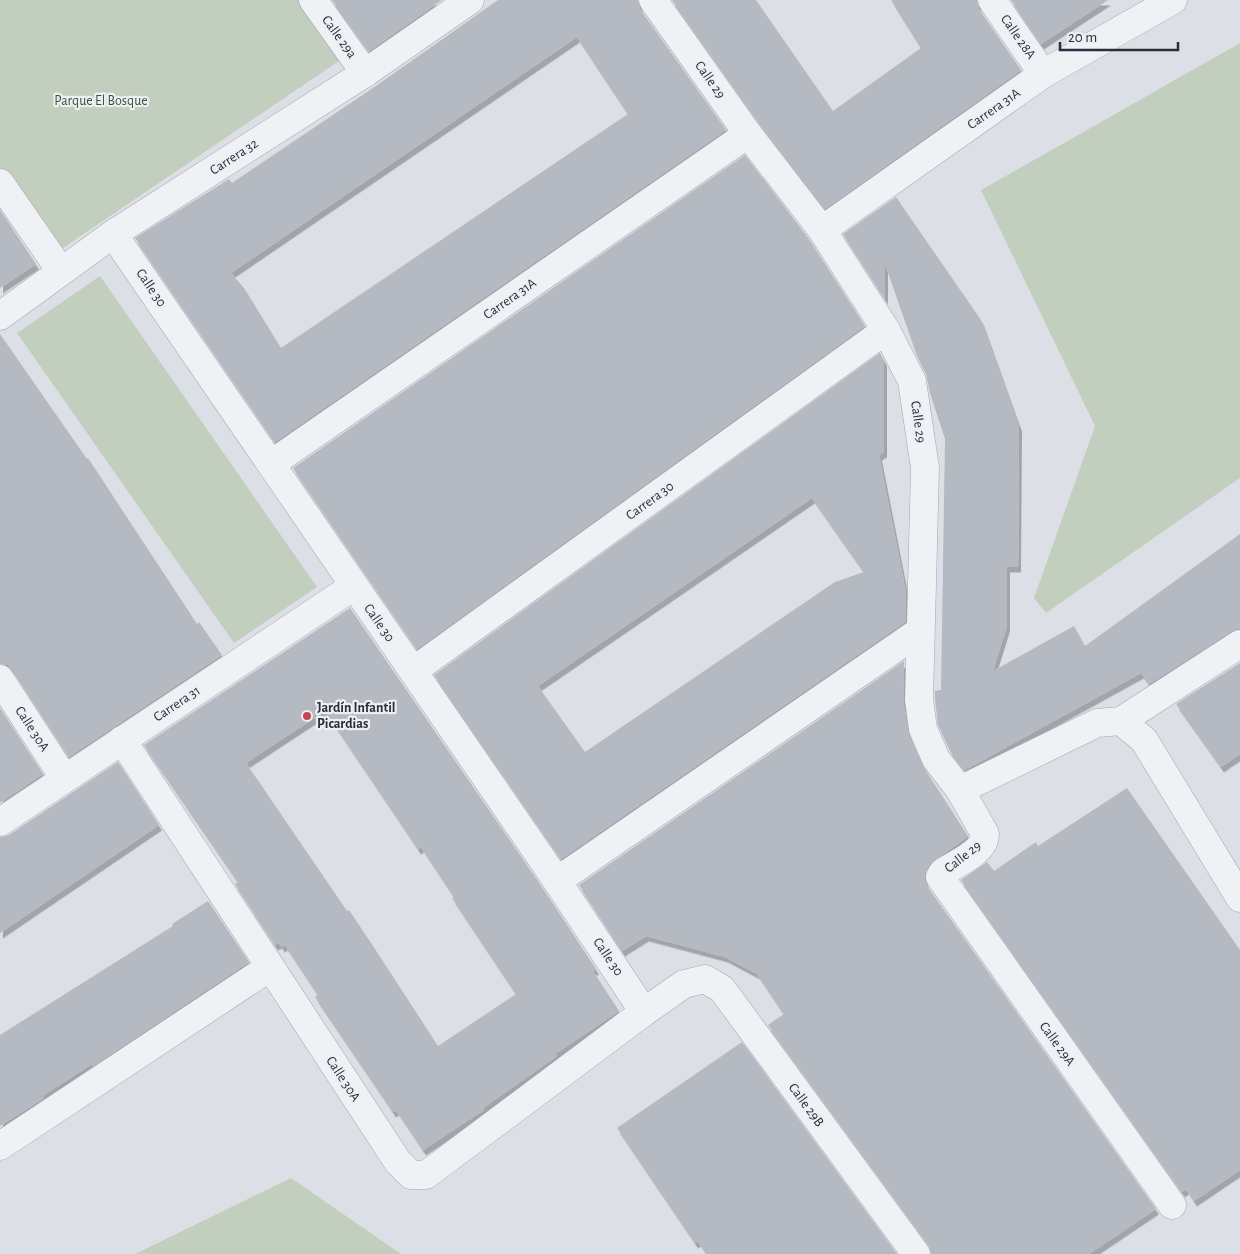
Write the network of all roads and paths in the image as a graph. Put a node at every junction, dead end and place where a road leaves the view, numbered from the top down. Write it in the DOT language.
graph roads {
  1 [pos="313,0"];
  2 [pos="470,0"];
  3 [pos="653,0"];
  4 [pos="992,0"];
  5 [pos="1174,0"];
  6 [pos="365,73"];
  7 [pos="1043,74"];
  8 [pos="748,134"];
  9 [pos="0,183"];
  10 [pos="822,230"];
  11 [pos="114,234"];
  12 [pos="61,271"];
  13 [pos="0,316"];
  14 [pos="886,330"];
  15 [pos="271,464"];
  16 [pos="354,586"];
  17 [pos="920,632"];
  18 [pos="1240,644"];
  19 [pos="413,672"];
  20 [pos="0,679"];
  21 [pos="1121,721"];
  22 [pos="122,740"];
  23 [pos="64,778"];
  24 [pos="960,790"];
  25 [pos="0,822"];
  26 [pos="557,881"];
  27 [pos="942,884"];
  28 [pos="1240,898"];
  29 [pos="270,967"];
  30 [pos="644,1012"];
  31 [pos="0,1146"];
  32 [pos="1172,1205"];
  33 [pos="916,1254"];
  1 -- 6 [label="street, Calle 29a"];
  2 -- 6 [label="street, Carrera 32"];
  3 -- 8 [label="street, Calle 29"];
  4 -- 7 [label="street, Calle 28A"];
  5 -- 7 [label="street, Carrera 31A"];
  6 -- 11 [label="street, Carrera 32"];
  7 -- 10 [label="street, Carrera 31A"];
  8 -- 10 [label="street, Calle 29"];
  8 -- 15 [label="street, Carrera 31A"];
  9 -- 12 [label="street"];
  10 -- 14 [label="street, Calle 29"];
  11 -- 12 [label="street, Carrera 32"];
  11 -- 15 [label="street, Calle 30"];
  12 -- 13 [label="street, Carrera 32"];
  14 -- 17 [label="street, Calle 29"];
  14 -- 19 [label="street, Carrera 30"];
  15 -- 16 [label="street, Calle 30"];
  16 -- 19 [label="street, Calle 30"];
  16 -- 22 [label="street, Carrera 31"];
  17 -- 24 [label="street, Calle 29"];
  17 -- 26 [label="street"];
  18 -- 21 [label="street"];
  19 -- 26 [label="street, Calle 30"];
  20 -- 23 [label="street, Calle 30A"];
  21 -- 24 [label="street"];
  21 -- 28 [label="street"];
  22 -- 23 [label="street, Carrera 31"];
  22 -- 29 [label="street, Calle 30A"];
  23 -- 25 [label="street, Carrera 31"];
  24 -- 27 [label="street, Calle 29"];
  26 -- 30 [label="street, Calle 30"];
  27 -- 32 [label="street, Calle 29A"];
  29 -- 30 [label="street, Calle 30A"];
  29 -- 31 [label="street"];
  30 -- 33 [label="street, Calle 29B"];
}
